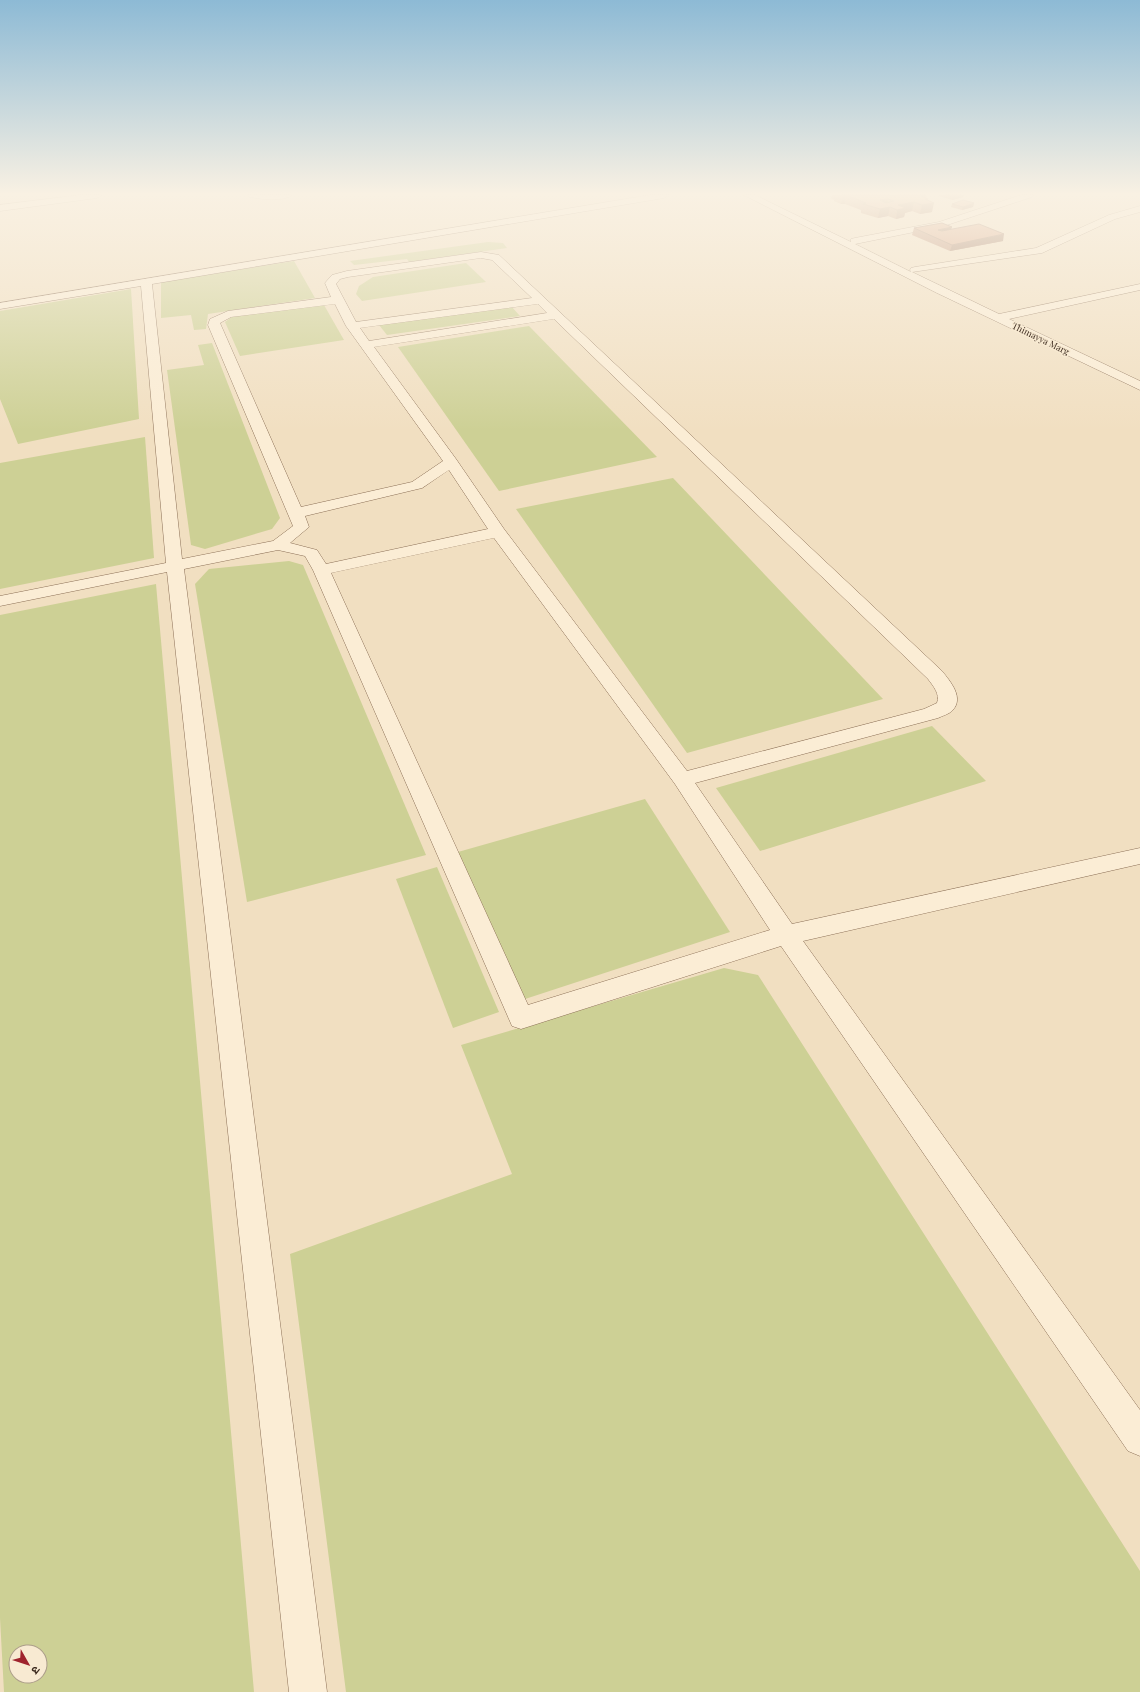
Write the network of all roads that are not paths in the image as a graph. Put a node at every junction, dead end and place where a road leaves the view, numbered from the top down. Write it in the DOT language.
graph roads {
  1 [pos="132,274"];
  2 [pos="194,274"];
  3 [pos="346,274"];
  4 [pos="513,274"];
  5 [pos="909,274"];
  6 [pos="923,274"];
  7 [pos="146,282"];
  8 [pos="69,284"];
  9 [pos="1140,287"];
  10 [pos="953,288"];
  11 [pos="941,290"];
  12 [pos="338,300"];
  13 [pos="540,300"];
  14 [pos="0,306"];
  15 [pos="557,315"];
  16 [pos="1004,317"];
  17 [pos="352,326"];
  18 [pos="366,345"];
  19 [pos="1140,378"];
  20 [pos="1140,386"];
  21 [pos="451,462"];
  22 [pos="296,513"];
  23 [pos="498,532"];
  24 [pos="278,545"];
  25 [pos="175,566"];
  26 [pos="321,570"];
  27 [pos="0,601"];
  28 [pos="682,779"];
  29 [pos="1140,856"];
  30 [pos="786,935"];
  31 [pos="1140,1439"];
  32 [pos="308,1692"];
  1 -- 8 [label="street"];
  2 -- 7 [label="street"];
  3 -- 12 [label="street"];
  4 -- 13 [label="street"];
  5 -- 11 [label="street, Thimayya Marg"];
  6 -- 10 [label="street, Thimayya Marg"];
  7 -- 14 [label="street"];
  7 -- 25 [label="street"];
  9 -- 16 [label="street"];
  10 -- 11 [label="street"];
  10 -- 16 [label="street, Thimayya Marg"];
  11 -- 16 [label="street, Thimayya Marg"];
  12 -- 17 [label="street"];
  12 -- 22 [label="street"];
  13 -- 15 [label="street"];
  13 -- 17 [label="street"];
  15 -- 18 [label="street"];
  15 -- 28 [label="street"];
  16 -- 19 [label="street, Thimayya Marg"];
  16 -- 20 [label="street, Thimayya Marg"];
  17 -- 18 [label="street"];
  18 -- 21 [label="street"];
  21 -- 22 [label="street"];
  21 -- 23 [label="street"];
  22 -- 24 [label="street"];
  23 -- 26 [label="street"];
  23 -- 28 [label="street"];
  24 -- 25 [label="street"];
  24 -- 26 [label="street"];
  25 -- 27 [label="street"];
  25 -- 32 [label="street"];
  26 -- 30 [label="street"];
  28 -- 30 [label="street"];
  29 -- 30 [label="street"];
  30 -- 31 [label="street"];
}
